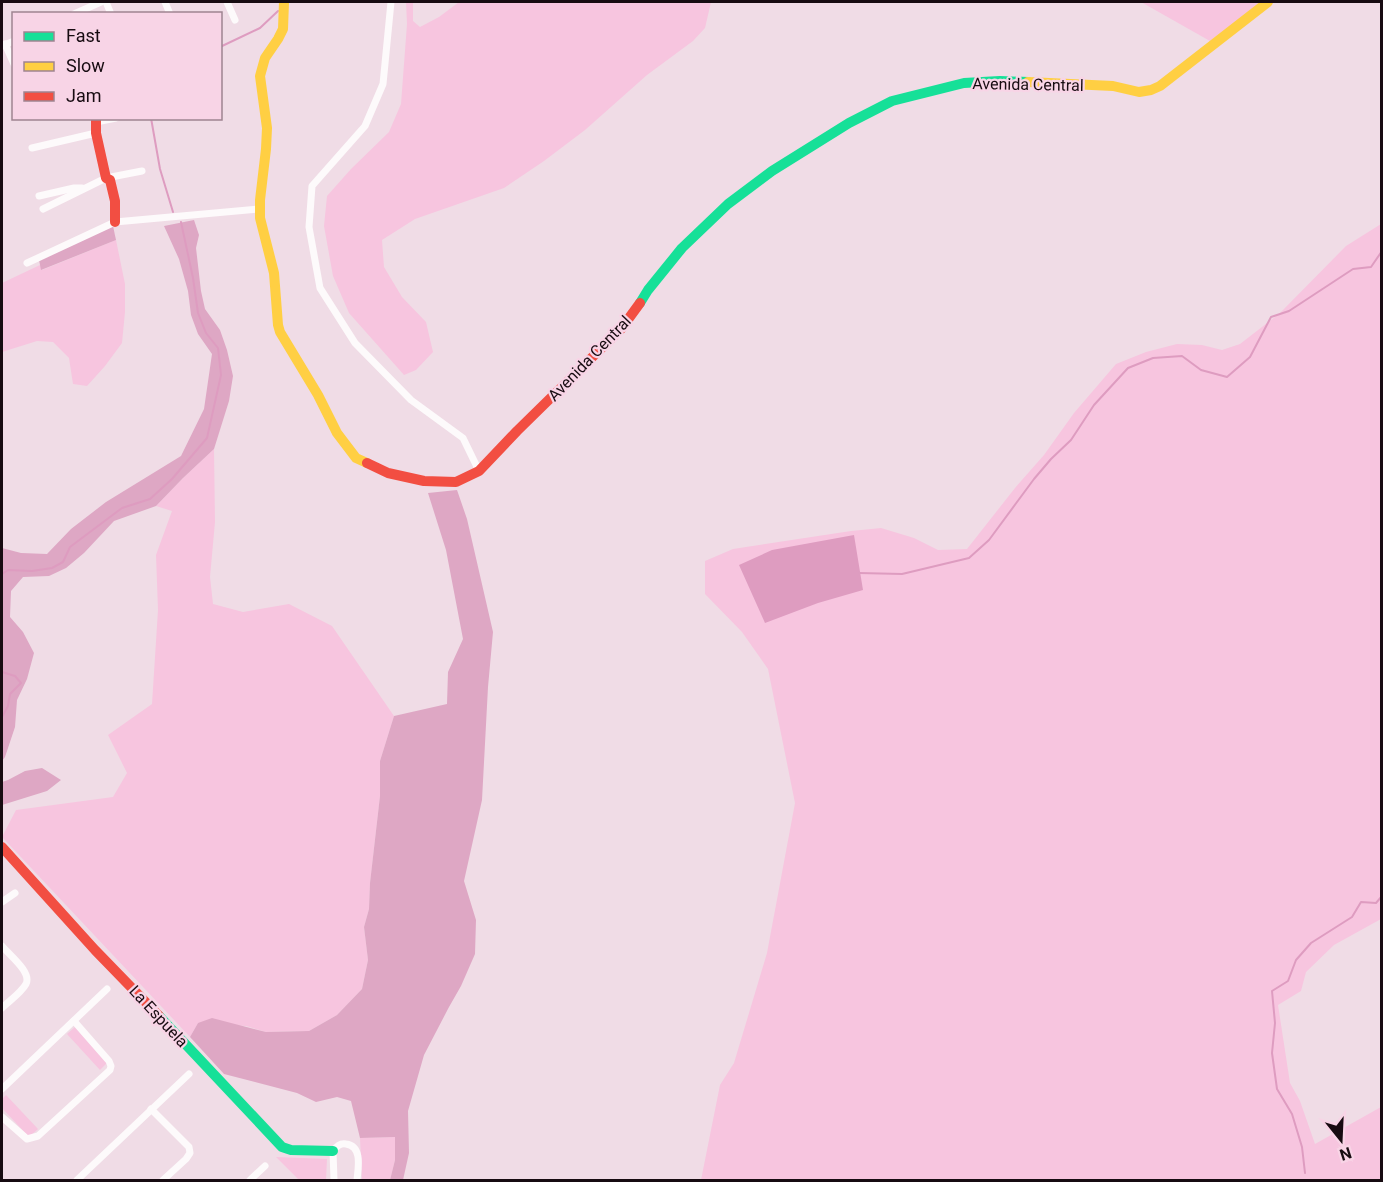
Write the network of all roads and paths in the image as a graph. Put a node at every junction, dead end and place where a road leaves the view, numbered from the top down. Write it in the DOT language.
graph roads {
  1 [pos="101,2"];
  2 [pos="226,2"];
  3 [pos="284,2"];
  4 [pos="391,2"];
  5 [pos="1268,2"];
  6 [pos="78,12"];
  7 [pos="235,20"];
  8 [pos="3,45"];
  9 [pos="12,61"];
  10 [pos="110,120"];
  11 [pos="96,125"];
  12 [pos="32,148"];
  13 [pos="142,171"];
  14 [pos="106,178"];
  15 [pos="85,189"];
  16 [pos="39,196"];
  17 [pos="260,209"];
  18 [pos="43,210"];
  19 [pos="115,222"];
  20 [pos="27,263"];
  21 [pos="478,471"];
  22 [pos="2,847"];
  23 [pos="15,893"];
  24 [pos="2,902"];
  25 [pos="2,946"];
  26 [pos="107,989"];
  27 [pos="2,1008"];
  28 [pos="74,1021"];
  29 [pos="189,1074"];
  30 [pos="2,1089"];
  31 [pos="151,1109"];
  32 [pos="2,1117"];
  33 [pos="333,1151"];
  34 [pos="265,1166"];
  35 [pos="77,1180"];
  36 [pos="163,1180"];
  37 [pos="250,1180"];
  38 [pos="334,1180"];
  39 [pos="357,1180"];
  1 -- 6 [label="street"];
  2 -- 7 [label="street"];
  3 -- 17 [label="street, Avenida Central"];
  4 -- 21 [label="street"];
  5 -- 21 [label="street, Avenida Central"];
  8 -- 9 [label="street"];
  10 -- 11 [label="street"];
  11 -- 12 [label="street"];
  11 -- 14 [label="street"];
  13 -- 14 [label="street"];
  14 -- 15 [label="street"];
  14 -- 19 [label="street"];
  15 -- 16 [label="street"];
  15 -- 18 [label="street"];
  17 -- 19 [label="street"];
  17 -- 21 [label="street, Avenida Central"];
  19 -- 20 [label="street"];
  22 -- 33 [label="street, La Espuela"];
  23 -- 24 [label="street"];
  25 -- 27 [label="street"];
  26 -- 28 [label="street"];
  28 -- 30 [label="street"];
  28 -- 32 [label="street"];
  29 -- 31 [label="street"];
  31 -- 35 [label="street"];
  31 -- 36 [label="street"];
  33 -- 38 [label="street"];
  33 -- 39 [label="street"];
  34 -- 37 [label="street"];
}
